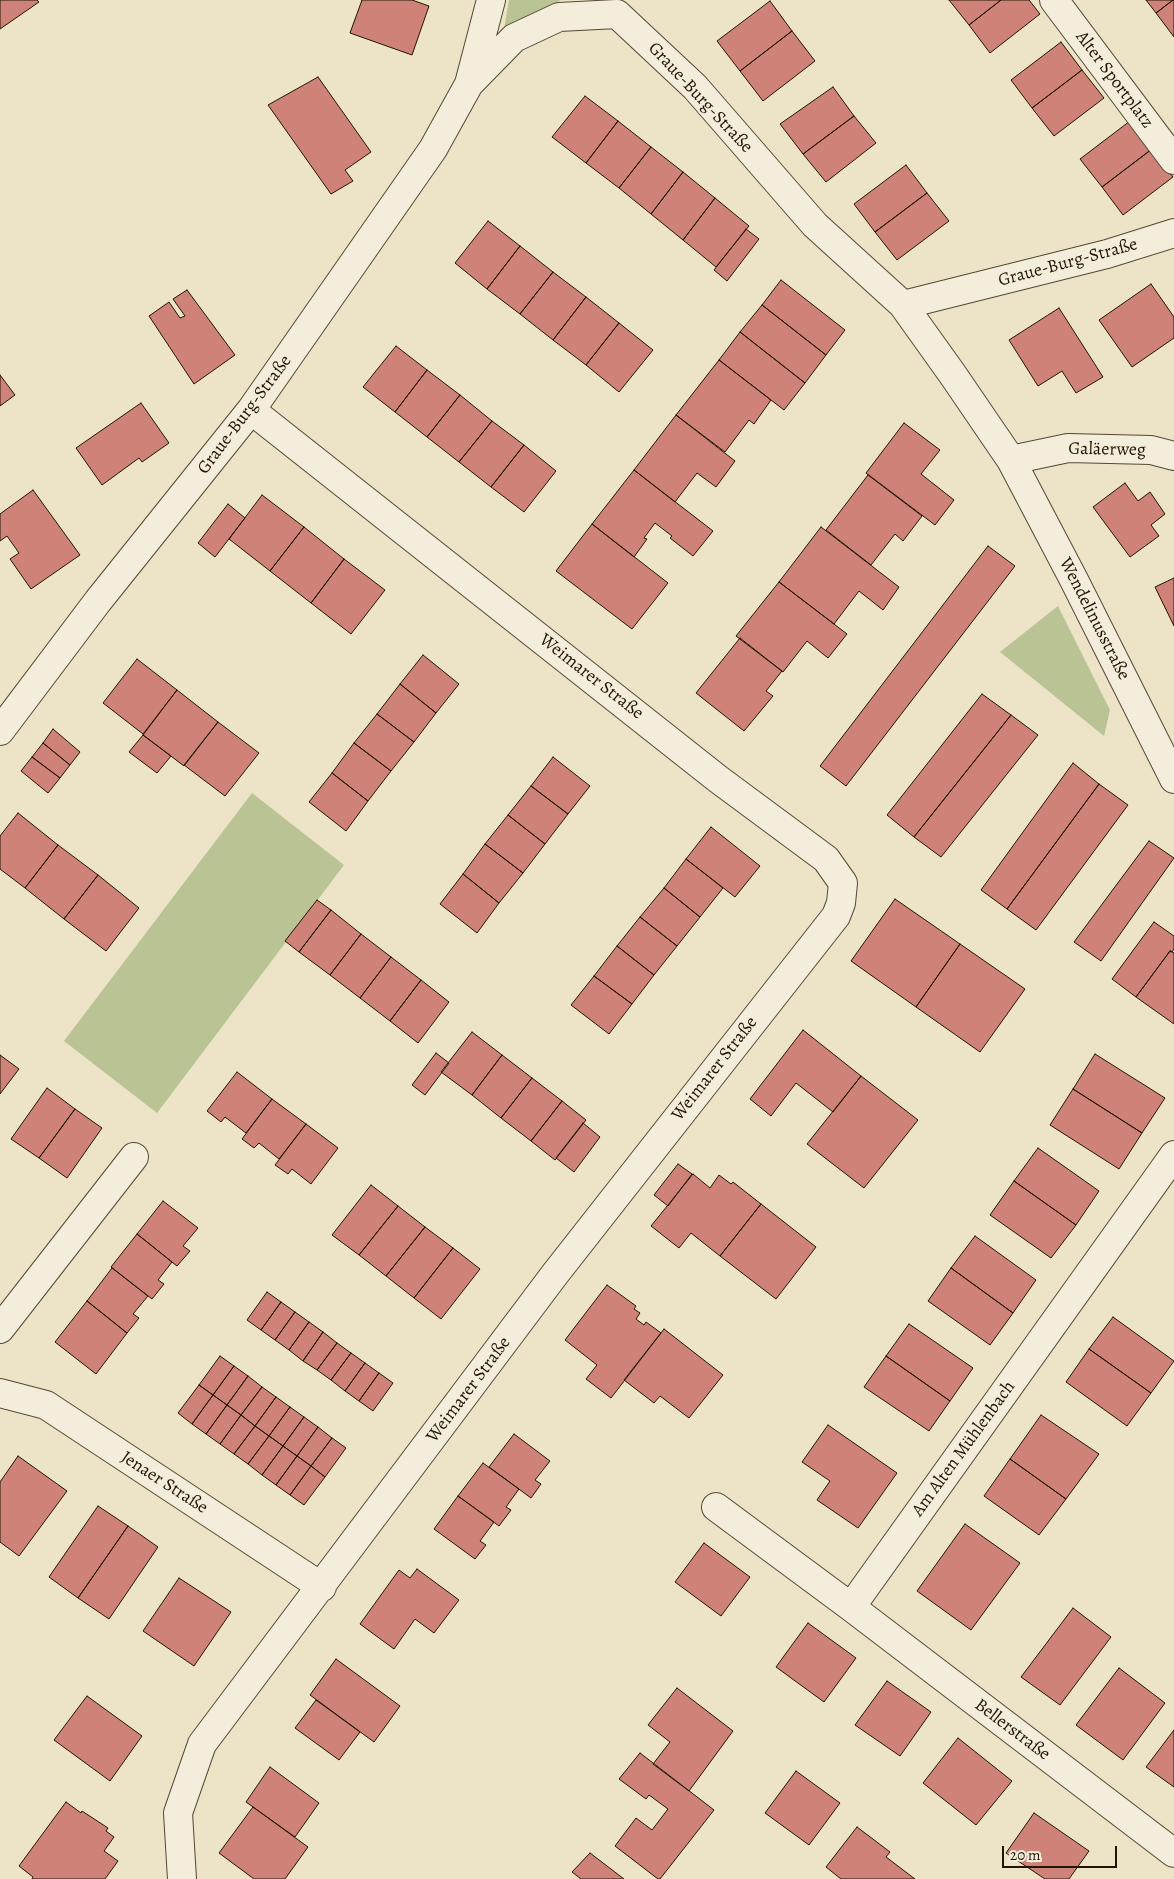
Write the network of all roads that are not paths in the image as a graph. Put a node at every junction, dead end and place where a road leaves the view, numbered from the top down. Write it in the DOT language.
graph roads {
  1 [pos="491,0"];
  2 [pos="1054,0"];
  3 [pos="612,7"];
  4 [pos="469,84"];
  5 [pos="1174,160"];
  6 [pos="1174,233"];
  7 [pos="903,305"];
  8 [pos="251,410"];
  9 [pos="1174,456"];
  10 [pos="1011,460"];
  11 [pos="0,731"];
  12 [pos="1174,779"];
  13 [pos="1174,1155"];
  14 [pos="134,1157"];
  15 [pos="0,1329"];
  16 [pos="0,1393"];
  17 [pos="716,1507"];
  18 [pos="322,1587"];
  19 [pos="851,1607"];
  20 [pos="1174,1853"];
  21 [pos="182,1879"];
  1 -- 4 [label="street, Graue-Burg-Straße"];
  2 -- 5 [label="street, Alter Sportplatz"];
  3 -- 4 [label="street, Graue-Burg-Straße"];
  3 -- 7 [label="street, Graue-Burg-Straße"];
  4 -- 8 [label="street, Graue-Burg-Straße"];
  6 -- 7 [label="street, Graue-Burg-Straße"];
  7 -- 10 [label="street, Graue-Burg-Straße"];
  8 -- 11 [label="street, Graue-Burg-Straße"];
  8 -- 18 [label="street, Weimarer Straße"];
  9 -- 10 [label="street, Galäerweg"];
  10 -- 12 [label="street, Wendelinusstraße"];
  13 -- 19 [label="street, Am Alten Mühlenbach"];
  14 -- 15 [label="street"];
  16 -- 18 [label="street, Jenaer Straße"];
  17 -- 19 [label="street"];
  18 -- 21 [label="street, Weimarer Straße"];
  19 -- 20 [label="street, Bellerstraße"];
}
